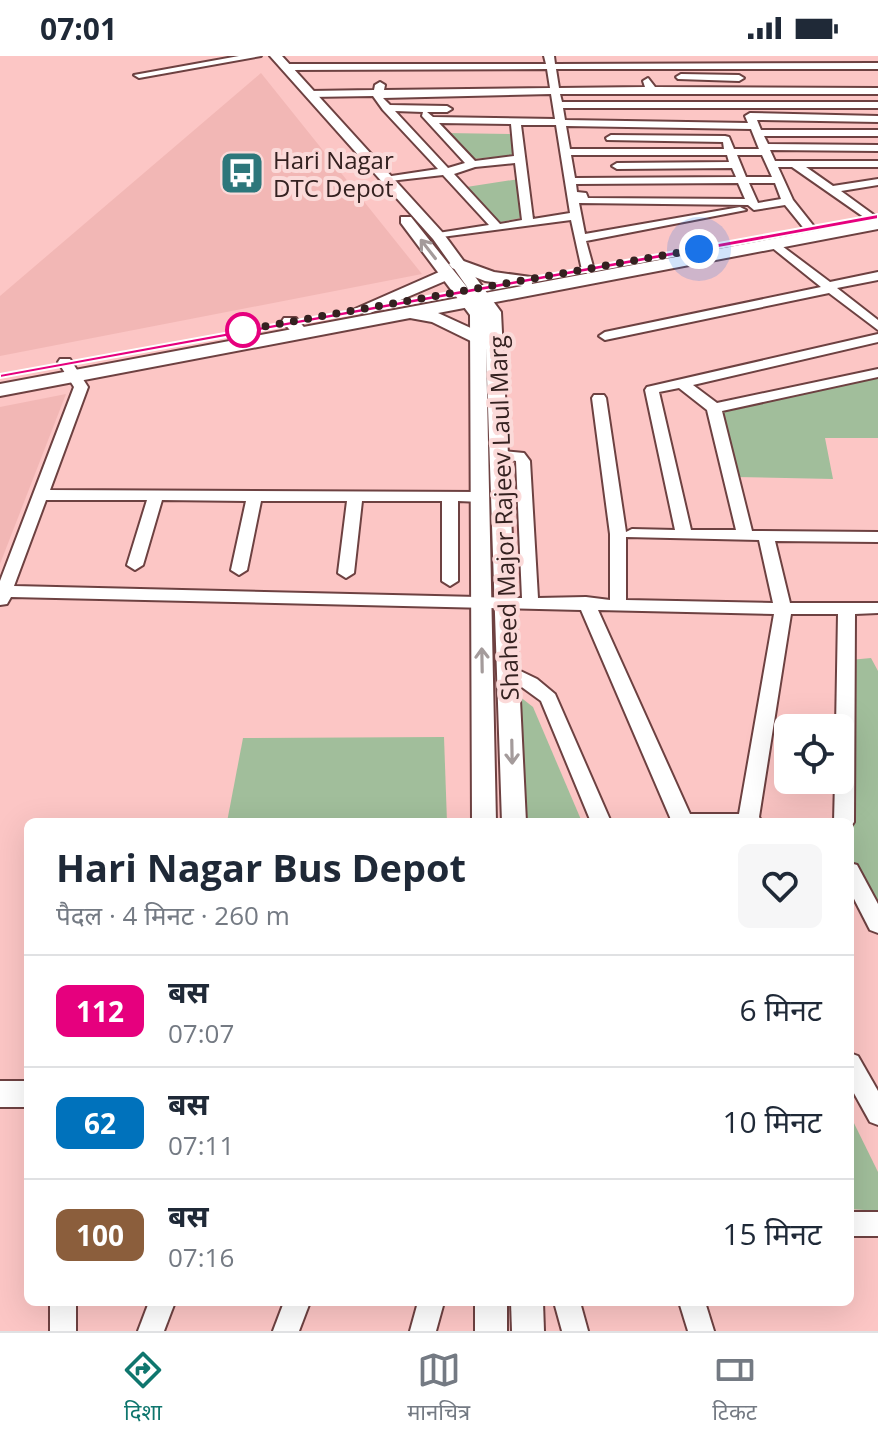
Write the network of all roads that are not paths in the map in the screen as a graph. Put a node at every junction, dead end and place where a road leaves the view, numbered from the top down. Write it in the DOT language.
graph roads {
  1 [pos="258,56"];
  2 [pos="860,56"];
  3 [pos="640,60"];
  4 [pos="682,60"];
  5 [pos="730,60"];
  6 [pos="281,61"];
  7 [pos="361,61"];
  8 [pos="381,61"];
  9 [pos="461,65"];
  10 [pos="550,65"];
  11 [pos="872,66"];
  12 [pos="139,75"];
  13 [pos="647,77"];
  14 [pos="381,78"];
  15 [pos="738,78"];
  16 [pos="877,81"];
  17 [pos="598,90"];
  18 [pos="651,90"];
  19 [pos="703,90"];
  20 [pos="744,90"];
  21 [pos="878,91"];
  22 [pos="462,93"];
  23 [pos="310,94"];
  24 [pos="357,94"];
  25 [pos="378,94"];
  26 [pos="601,103"];
  27 [pos="878,105"];
  28 [pos="386,108"];
  29 [pos="421,109"];
  30 [pos="559,109"];
  31 [pos="710,109"];
  32 [pos="751,119"];
  33 [pos="878,119"];
  34 [pos="430,120"];
  35 [pos="515,120"];
  36 [pos="607,120"];
  37 [pos="719,127"];
  38 [pos="878,133"];
  39 [pos="611,138"];
  40 [pos="725,139"];
  41 [pos="878,148"];
  42 [pos="764,150"];
  43 [pos="565,152"];
  44 [pos="614,152"];
  45 [pos="730,152"];
  46 [pos="520,159"];
  47 [pos="472,164"];
  48 [pos="771,164"];
  49 [pos="794,164"];
  50 [pos="832,164"];
  51 [pos="878,164"];
  52 [pos="736,165"];
  53 [pos="617,166"];
  54 [pos="447,171"];
  55 [pos="385,180"];
  56 [pos="623,180"];
  57 [pos="742,180"];
  58 [pos="778,180"];
  59 [pos="570,181"];
  60 [pos="878,182"];
  61 [pos="862,185"];
  62 [pos="830,190"];
  63 [pos="572,195"];
  64 [pos="627,201"];
  65 [pos="788,201"];
  66 [pos="753,204"];
  67 [pos="575,216"];
  68 [pos="876,220"];
  69 [pos="528,222"];
  70 [pos="497,227"];
  71 [pos="640,229"];
  72 [pos="810,229"];
  73 [pos="438,236"];
  74 [pos="579,239"];
  75 [pos="774,244"];
  76 [pos="452,269"];
  77 [pos="588,270"];
  78 [pos="878,276"];
  79 [pos="530,285"];
  80 [pos="830,288"];
  81 [pos="473,296"];
  82 [pos="364,309"];
  83 [pos="407,313"];
  84 [pos="494,318"];
  85 [pos="878,326"];
  86 [pos="296,327"];
  87 [pos="605,336"];
  88 [pos="878,338"];
  89 [pos="479,339"];
  90 [pos="71,369"];
  91 [pos="878,373"];
  92 [pos="0,374"];
  93 [pos="683,384"];
  94 [pos="0,390"];
  95 [pos="599,398"];
  96 [pos="714,408"];
  97 [pos="499,453"];
  98 [pos="41,495"];
  99 [pos="156,495"];
  100 [pos="255,495"];
  101 [pos="355,496"];
  102 [pos="481,497"];
  103 [pos="450,498"];
  104 [pos="632,534"];
  105 [pos="684,535"];
  106 [pos="745,536"];
  107 [pos="766,536"];
  108 [pos="878,537"];
  109 [pos="135,565"];
  110 [pos="239,570"];
  111 [pos="346,573"];
  112 [pos="450,581"];
  113 [pos="1,595"];
  114 [pos="481,600"];
  115 [pos="504,600"];
  116 [pos="530,601"];
  117 [pos="586,602"];
  118 [pos="618,603"];
  119 [pos="847,607"];
  120 [pos="878,608"];
  121 [pos="783,609"];
  122 [pos="510,672"];
  123 [pos="484,818"];
  124 [pos="514,818"];
  125 [pos="599,818"];
  126 [pos="680,818"];
  127 [pos="750,818"];
  128 [pos="844,818"];
  129 [pos="854,879"];
  130 [pos="878,924"];
  131 [pos="854,1070"];
  132 [pos="0,1094"];
  133 [pos="24,1094"];
  134 [pos="878,1114"];
  135 [pos="854,1224"];
  136 [pos="878,1224"];
  137 [pos="63,1306"];
  138 [pos="160,1306"];
  139 [pos="295,1306"];
  140 [pos="430,1306"];
  141 [pos="491,1306"];
  142 [pos="527,1306"];
  143 [pos="568,1306"];
  144 [pos="693,1306"];
  145 [pos="63,1331"];
  146 [pos="151,1331"];
  147 [pos="286,1331"];
  148 [pos="423,1331"];
  149 [pos="491,1331"];
  150 [pos="528,1331"];
  151 [pos="575,1331"];
  152 [pos="701,1331"];
  1 -- 12 [label="street"];
  76 -- 1 [label="street, Shaheed Major Rajeev Laul Marg, one-way"];
  2 -- 11 [label="street"];
  3 -- 4 [label="street"];
  3 -- 10 [label="street"];
  3 -- 13 [label="street"];
  4 -- 5 [label="street"];
  5 -- 11 [label="street"];
  5 -- 15 [label="street"];
  6 -- 7 [label="street"];
  6 -- 23 [label="street, Shaheed Major Rajeev Laul Marg"];
  7 -- 8 [label="street"];
  7 -- 24 [label="street"];
  8 -- 9 [label="street"];
  8 -- 14 [label="street"];
  9 -- 10 [label="street"];
  9 -- 10 [label="street"];
  9 -- 14 [label="street"];
  9 -- 22 [label="street"];
  10 -- 30 [label="street"];
  11 -- 16 [label="street"];
  13 -- 15 [label="street"];
  13 -- 18 [label="street"];
  14 -- 25 [label="street"];
  15 -- 16 [label="street"];
  15 -- 20 [label="street"];
  17 -- 18 [label="street"];
  17 -- 26 [label="street"];
  17 -- 30 [label="street"];
  18 -- 19 [label="street"];
  19 -- 20 [label="street"];
  19 -- 31 [label="street"];
  20 -- 21 [label="street"];
  20 -- 32 [label="street"];
  22 -- 25 [label="street"];
  22 -- 30 [label="street"];
  23 -- 24 [label="street"];
  23 -- 55 [label="street, Shaheed Major Rajeev Laul Marg"];
  24 -- 25 [label="street"];
  25 -- 28 [label="street"];
  26 -- 30 [label="street"];
  26 -- 31 [label="street"];
  26 -- 36 [label="street"];
  27 -- 32 [label="street"];
  28 -- 29 [label="street"];
  28 -- 54 [label="street"];
  29 -- 30 [label="street"];
  29 -- 34 [label="street"];
  30 -- 35 [label="street"];
  30 -- 36 [label="street"];
  30 -- 43 [label="street"];
  31 -- 32 [label="street"];
  31 -- 36 [label="street"];
  31 -- 37 [label="street"];
  32 -- 33 [label="street"];
  32 -- 37 [label="street"];
  32 -- 38 [label="street"];
  32 -- 42 [label="street"];
  34 -- 35 [label="street"];
  34 -- 47 [label="street"];
  35 -- 46 [label="street"];
  36 -- 37 [label="street"];
  36 -- 39 [label="street"];
  37 -- 40 [label="street"];
  39 -- 40 [label="street"];
  39 -- 44 [label="street"];
  40 -- 45 [label="street"];
  41 -- 42 [label="street"];
  42 -- 45 [label="street"];
  42 -- 48 [label="street"];
  43 -- 44 [label="street"];
  43 -- 59 [label="street"];
  44 -- 45 [label="street"];
  44 -- 53 [label="street"];
  45 -- 52 [label="street"];
  46 -- 47 [label="street"];
  46 -- 69 [label="street"];
  47 -- 54 [label="street"];
  48 -- 49 [label="street"];
  48 -- 58 [label="street"];
  49 -- 50 [label="street"];
  49 -- 62 [label="street"];
  50 -- 51 [label="street"];
  50 -- 61 [label="street"];
  52 -- 53 [label="street"];
  52 -- 57 [label="street"];
  53 -- 56 [label="street"];
  54 -- 55 [label="street"];
  54 -- 70 [label="street"];
  55 -- 73 [label="street, Shaheed Major Rajeev Laul Marg"];
  56 -- 57 [label="street"];
  56 -- 59 [label="street"];
  56 -- 64 [label="street"];
  57 -- 58 [label="street"];
  57 -- 66 [label="street"];
  58 -- 65 [label="street"];
  59 -- 63 [label="street"];
  60 -- 61 [label="street"];
  61 -- 62 [label="street"];
  62 -- 68 [label="street"];
  63 -- 64 [label="street"];
  63 -- 67 [label="street"];
  64 -- 66 [label="street"];
  64 -- 71 [label="street"];
  65 -- 66 [label="street"];
  65 -- 72 [label="street"];
  66 -- 71 [label="street"];
  67 -- 69 [label="street"];
  67 -- 74 [label="street"];
  68 -- 72 [label="main road"];
  68 -- 75 [label="main road"];
  69 -- 70 [label="street"];
  70 -- 73 [label="street"];
  71 -- 74 [label="street"];
  72 -- 77 [label="main road"];
  73 -- 76 [label="street, Shaheed Major Rajeev Laul Marg"];
  74 -- 77 [label="street"];
  75 -- 79 [label="main road"];
  75 -- 80 [label="street"];
  76 -- 79 [label="main road"];
  76 -- 81 [label="street, Shaheed Major Rajeev Laul Marg"];
  76 -- 82 [label="main road"];
  77 -- 79 [label="main road"];
  78 -- 80 [label="street"];
  79 -- 81 [label="main road"];
  79 -- 84 [label="main road"];
  80 -- 85 [label="street"];
  80 -- 87 [label="street"];
  81 -- 82 [label="main road"];
  81 -- 83 [label="main road"];
  81 -- 84 [label="street, Shaheed Major Rajeev Laul Marg"];
  81 -- 89 [label="street, Shaheed Major Rajeev Laul Marg"];
  82 -- 86 [label="main road"];
  83 -- 86 [label="main road"];
  83 -- 89 [label="main road"];
  84 -- 97 [label="street, Shaheed Major Rajeev Laul Marg"];
  86 -- 90 [label="main road"];
  88 -- 93 [label="street"];
  89 -- 102 [label="street, Shaheed Major Rajeev Laul Marg"];
  90 -- 92 [label="main road"];
  90 -- 94 [label="main road"];
  90 -- 98 [label="street"];
  91 -- 96 [label="street"];
  93 -- 96 [label="street"];
  93 -- 105 [label="street"];
  95 -- 118 [label="street"];
  96 -- 106 [label="street"];
  97 -- 115 [label="street, Shaheed Major Rajeev Laul Marg"];
  97 -- 116 [label="street"];
  98 -- 99 [label="street"];
  98 -- 113 [label="street"];
  99 -- 100 [label="street"];
  99 -- 109 [label="street"];
  100 -- 101 [label="street"];
  100 -- 110 [label="street"];
  101 -- 103 [label="street"];
  101 -- 111 [label="street"];
  102 -- 103 [label="street"];
  102 -- 114 [label="street, Shaheed Major Rajeev Laul Marg"];
  103 -- 112 [label="street"];
  104 -- 105 [label="street"];
  105 -- 106 [label="street"];
  106 -- 107 [label="street"];
  107 -- 108 [label="street"];
  107 -- 121 [label="street"];
  113 -- 114 [label="street"];
  114 -- 115 [label="street"];
  123 -- 114 [label="street, Shaheed Major Rajeev Laul Marg, one-way"];
  115 -- 116 [label="street"];
  115 -- 122 [label="street, Shaheed Major Rajeev Laul Marg"];
  116 -- 117 [label="street"];
  117 -- 118 [label="street"];
  117 -- 126 [label="street"];
  118 -- 121 [label="street"];
  119 -- 120 [label="street"];
  119 -- 121 [label="street"];
  119 -- 128 [label="street"];
  121 -- 127 [label="street"];
  122 -- 124 [label="street, Shaheed Major Rajeev Laul Marg, one-way"];
  122 -- 125 [label="street"];
  129 -- 130 [label="street"];
  131 -- 134 [label="street"];
  132 -- 133 [label="street"];
  135 -- 136 [label="street"];
  137 -- 145 [label="street"];
  138 -- 146 [label="street"];
  139 -- 147 [label="street"];
  140 -- 148 [label="street"];
  141 -- 149 [label="street"];
  142 -- 150 [label="street"];
  143 -- 151 [label="street"];
  144 -- 152 [label="street"];
}
